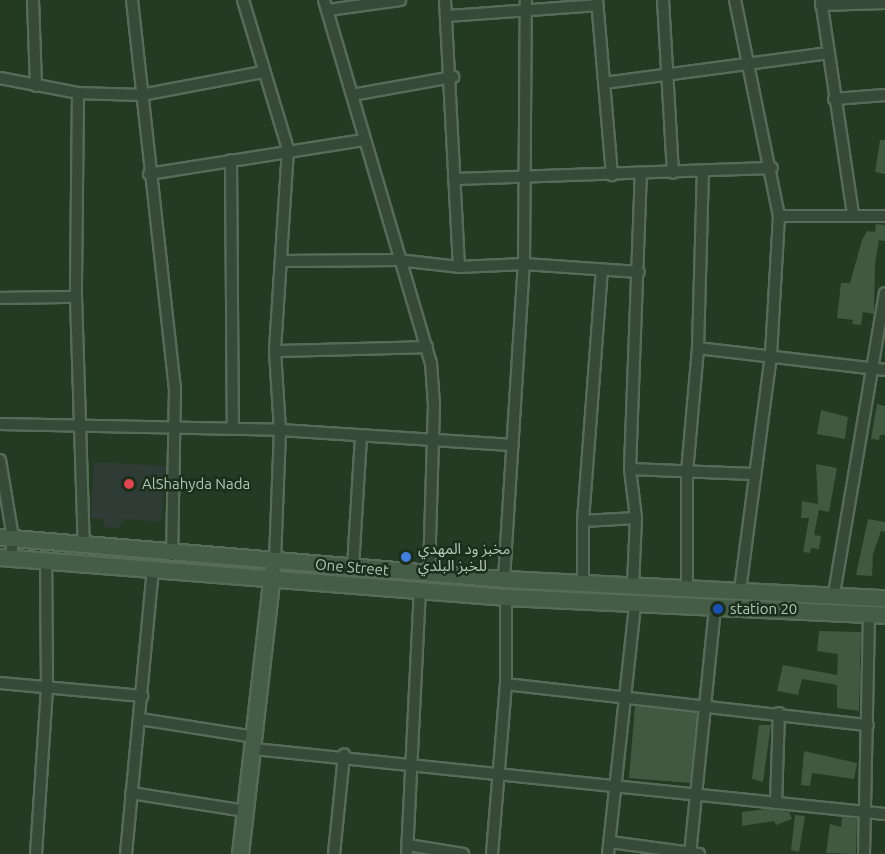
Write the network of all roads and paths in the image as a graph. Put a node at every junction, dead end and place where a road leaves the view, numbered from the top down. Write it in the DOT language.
graph roads {
  1 [pos="33,0"];
  2 [pos="132,0"];
  3 [pos="243,0"];
  4 [pos="400,0"];
  5 [pos="445,0"];
  6 [pos="663,0"];
  7 [pos="735,0"];
  8 [pos="598,2"];
  9 [pos="821,2"];
  10 [pos="885,3"];
  11 [pos="326,5"];
  12 [pos="525,5"];
  13 [pos="448,16"];
  14 [pos="829,53"];
  15 [pos="751,64"];
  16 [pos="263,72"];
  17 [pos="669,75"];
  18 [pos="453,77"];
  19 [pos="0,78"];
  20 [pos="604,83"];
  21 [pos="36,86"];
  22 [pos="78,93"];
  23 [pos="141,95"];
  24 [pos="352,95"];
  25 [pos="885,95"];
  26 [pos="834,99"];
  27 [pos="363,140"];
  28 [pos="288,149"];
  29 [pos="231,160"];
  30 [pos="772,168"];
  31 [pos="703,172"];
  32 [pos="673,173"];
  33 [pos="149,174"];
  34 [pos="641,174"];
  35 [pos="612,175"];
  36 [pos="523,177"];
  37 [pos="454,179"];
  38 [pos="853,215"];
  39 [pos="779,216"];
  40 [pos="885,216"];
  41 [pos="398,260"];
  42 [pos="283,261"];
  43 [pos="524,264"];
  44 [pos="459,267"];
  45 [pos="602,270"];
  46 [pos="639,272"];
  47 [pos="885,293"];
  48 [pos="76,297"];
  49 [pos="0,298"];
  50 [pos="427,347"];
  51 [pos="698,348"];
  52 [pos="275,351"];
  53 [pos="771,355"];
  54 [pos="873,369"];
  55 [pos="885,370"];
  56 [pos="78,423"];
  57 [pos="0,424"];
  58 [pos="233,429"];
  59 [pos="177,430"];
  60 [pos="280,430"];
  61 [pos="361,438"];
  62 [pos="431,441"];
  63 [pos="513,445"];
  64 [pos="0,460"];
  65 [pos="630,469"];
  66 [pos="687,472"];
  67 [pos="752,474"];
  68 [pos="636,518"];
  69 [pos="583,521"];
  70 [pos="7,538"];
  71 [pos="84,546"];
  72 [pos="172,555"];
  73 [pos="5,558"];
  74 [pos="275,560"];
  75 [pos="46,561"];
  76 [pos="353,567"];
  77 [pos="153,570"];
  78 [pos="429,573"];
  79 [pos="270,579"];
  80 [pos="504,579"];
  81 [pos="583,582"];
  82 [pos="633,586"];
  83 [pos="687,588"];
  84 [pos="740,590"];
  85 [pos="420,591"];
  86 [pos="834,594"];
  87 [pos="506,597"];
  88 [pos="885,598"];
  89 [pos="635,604"];
  90 [pos="715,608"];
  91 [pos="869,615"];
  92 [pos="885,615"];
  93 [pos="0,683"];
  94 [pos="506,684"];
  95 [pos="47,689"];
  96 [pos="142,696"];
  97 [pos="626,698"];
  98 [pos="705,705"];
  99 [pos="779,713"];
  100 [pos="140,719"];
  101 [pos="868,726"];
  102 [pos="254,743"];
  103 [pos="344,755"];
  104 [pos="414,764"];
  105 [pos="500,771"];
  106 [pos="616,786"];
  107 [pos="131,793"];
  108 [pos="696,795"];
  109 [pos="776,802"];
  110 [pos="246,810"];
  111 [pos="866,812"];
  112 [pos="885,814"];
  113 [pos="610,842"];
  114 [pos="408,849"];
  115 [pos="36,854"];
  116 [pos="126,854"];
  117 [pos="240,854"];
  118 [pos="334,854"];
  119 [pos="463,854"];
  120 [pos="492,854"];
  121 [pos="608,854"];
  122 [pos="693,854"];
  123 [pos="864,854"];
  1 -- 21 [label="street"];
  2 -- 23 [label="street"];
  3 -- 16 [label="street"];
  4 -- 11 [label="street"];
  5 -- 13 [label="street"];
  6 -- 17 [label="street"];
  7 -- 15 [label="street"];
  8 -- 12 [label="street"];
  8 -- 20 [label="street"];
  9 -- 10 [label="street"];
  9 -- 14 [label="street"];
  11 -- 24 [label="street"];
  12 -- 13 [label="street"];
  12 -- 36 [label="street"];
  13 -- 18 [label="street"];
  14 -- 15 [label="street"];
  14 -- 26 [label="street"];
  15 -- 17 [label="street"];
  15 -- 30 [label="street"];
  16 -- 23 [label="street"];
  16 -- 28 [label="street"];
  17 -- 20 [label="street"];
  17 -- 32 [label="street"];
  18 -- 24 [label="street"];
  18 -- 37 [label="street"];
  19 -- 21 [label="street"];
  20 -- 35 [label="street"];
  21 -- 22 [label="street"];
  22 -- 23 [label="street"];
  22 -- 48 [label="street"];
  23 -- 33 [label="street"];
  24 -- 27 [label="street"];
  25 -- 26 [label="street"];
  26 -- 38 [label="street"];
  27 -- 28 [label="street"];
  27 -- 41 [label="street"];
  28 -- 29 [label="street"];
  28 -- 42 [label="street"];
  29 -- 33 [label="street"];
  29 -- 58 [label="street"];
  30 -- 31 [label="street"];
  30 -- 39 [label="street"];
  31 -- 32 [label="street"];
  31 -- 51 [label="street"];
  32 -- 34 [label="street"];
  33 -- 59 [label="street"];
  34 -- 35 [label="street"];
  34 -- 46 [label="street"];
  35 -- 36 [label="street"];
  36 -- 37 [label="street"];
  36 -- 43 [label="street"];
  37 -- 44 [label="street"];
  38 -- 39 [label="street"];
  38 -- 40 [label="street"];
  39 -- 53 [label="street"];
  41 -- 42 [label="street"];
  41 -- 44 [label="street"];
  41 -- 50 [label="street"];
  42 -- 52 [label="street"];
  43 -- 44 [label="street"];
  43 -- 45 [label="street"];
  43 -- 63 [label="street"];
  45 -- 46 [label="street"];
  45 -- 69 [label="street"];
  46 -- 65 [label="street"];
  47 -- 54 [label="street"];
  48 -- 49 [label="street"];
  48 -- 56 [label="street"];
  50 -- 52 [label="street"];
  50 -- 62 [label="street"];
  51 -- 53 [label="street"];
  51 -- 66 [label="street"];
  52 -- 60 [label="street"];
  53 -- 54 [label="street"];
  53 -- 67 [label="street"];
  54 -- 55 [label="street"];
  54 -- 86 [label="street"];
  56 -- 57 [label="street"];
  56 -- 59 [label="street"];
  56 -- 71 [label="street"];
  58 -- 59 [label="street"];
  58 -- 60 [label="street"];
  59 -- 72 [label="street"];
  60 -- 61 [label="street"];
  60 -- 74 [label="street"];
  61 -- 62 [label="street"];
  61 -- 76 [label="street"];
  62 -- 63 [label="street"];
  62 -- 78 [label="street"];
  63 -- 80 [label="street"];
  64 -- 70 [label="street"];
  65 -- 66 [label="street"];
  65 -- 68 [label="street"];
  66 -- 67 [label="street"];
  66 -- 83 [label="street"];
  67 -- 84 [label="street"];
  68 -- 69 [label="street"];
  68 -- 82 [label="street"];
  69 -- 81 [label="street"];
  70 -- 71 [label="street, One Street"];
  70 -- 73 [label="street"];
  71 -- 72 [label="street, One Street"];
  72 -- 74 [label="street, One Street"];
  73 -- 75 [label="street, One Street"];
  74 -- 76 [label="street, One Street"];
  74 -- 79 [label="street"];
  75 -- 77 [label="street, One Street"];
  75 -- 95 [label="street"];
  76 -- 78 [label="street, One Street"];
  77 -- 79 [label="street, One Street"];
  77 -- 96 [label="street"];
  78 -- 80 [label="street, One Street"];
  79 -- 85 [label="street, One Street"];
  79 -- 102 [label="street"];
  80 -- 81 [label="street, One Street"];
  81 -- 82 [label="street, One Street"];
  82 -- 83 [label="street, One Street"];
  83 -- 84 [label="street, One Street"];
  84 -- 86 [label="street, One Street"];
  85 -- 87 [label="street, One Street"];
  85 -- 104 [label="street"];
  86 -- 88 [label="street, One Street"];
  87 -- 89 [label="street, One Street"];
  87 -- 94 [label="street"];
  89 -- 90 [label="street, One Street"];
  89 -- 97 [label="street"];
  90 -- 91 [label="street, One Street"];
  90 -- 98 [label="street"];
  91 -- 92 [label="street, One Street"];
  91 -- 101 [label="street"];
  93 -- 95 [label="street"];
  94 -- 97 [label="street"];
  94 -- 105 [label="street"];
  95 -- 96 [label="street"];
  95 -- 115 [label="street"];
  96 -- 100 [label="street"];
  97 -- 98 [label="street"];
  97 -- 106 [label="street"];
  98 -- 99 [label="street"];
  98 -- 108 [label="street"];
  99 -- 101 [label="street"];
  99 -- 109 [label="street"];
  100 -- 102 [label="street"];
  100 -- 107 [label="street"];
  101 -- 111 [label="street"];
  102 -- 103 [label="street"];
  102 -- 110 [label="street"];
  103 -- 104 [label="street"];
  103 -- 118 [label="street"];
  104 -- 105 [label="street"];
  104 -- 114 [label="street"];
  105 -- 106 [label="street"];
  105 -- 120 [label="street"];
  106 -- 108 [label="street"];
  106 -- 113 [label="street"];
  107 -- 110 [label="street"];
  107 -- 116 [label="street"];
  108 -- 109 [label="street"];
  108 -- 122 [label="street"];
  109 -- 111 [label="street"];
  110 -- 117 [label="street"];
  111 -- 112 [label="street"];
  111 -- 123 [label="street"];
  113 -- 121 [label="street"];
  113 -- 122 [label="street"];
  114 -- 119 [label="street"];
}
